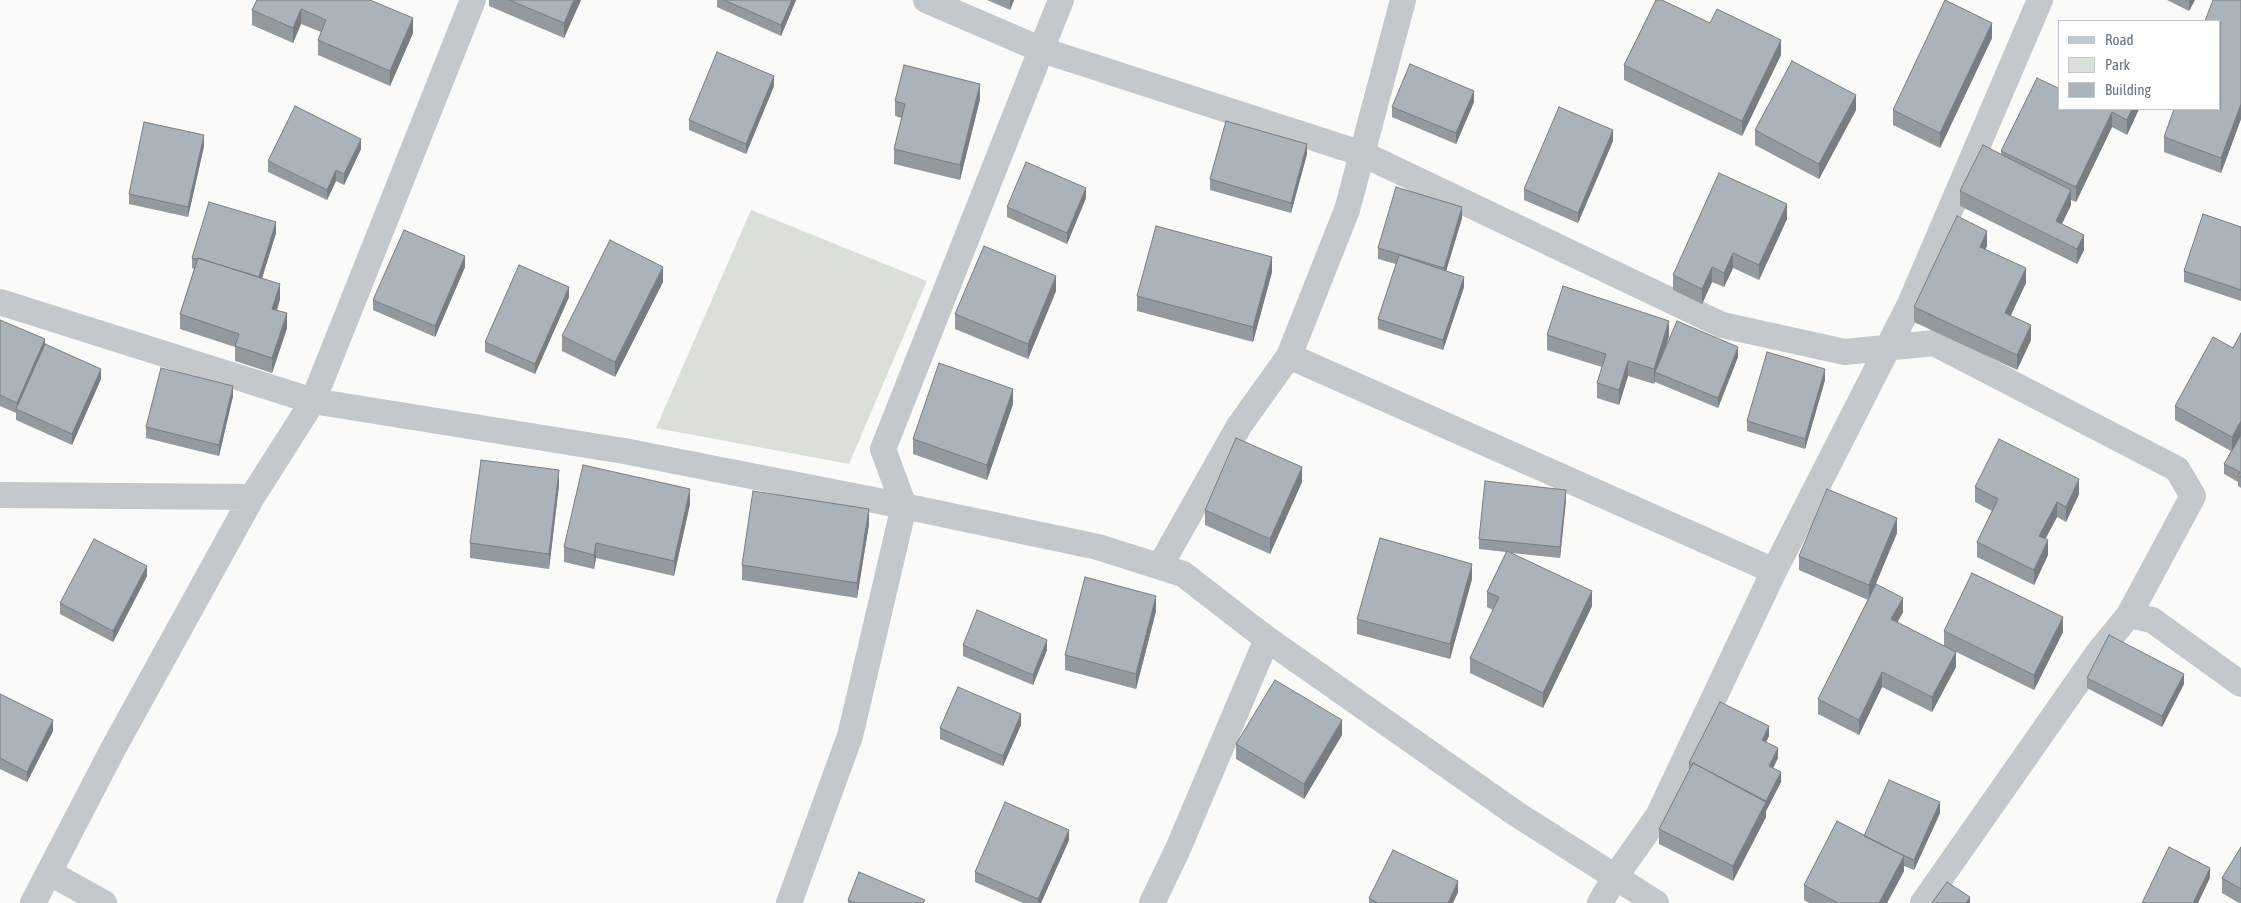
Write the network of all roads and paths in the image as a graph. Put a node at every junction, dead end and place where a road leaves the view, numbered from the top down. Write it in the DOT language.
graph roads {
  1 [pos="473,0"];
  2 [pos="926,0"];
  3 [pos="1061,0"];
  4 [pos="1403,0"];
  5 [pos="2040,0"];
  6 [pos="1042,50"];
  7 [pos="1363,154"];
  8 [pos="0,282"];
  9 [pos="0,302"];
  10 [pos="28,310"];
  11 [pos="1887,348"];
  12 [pos="1289,356"];
  13 [pos="313,401"];
  14 [pos="0,495"];
  15 [pos="252,497"];
  16 [pos="904,506"];
  17 [pos="1160,566"];
  18 [pos="1774,571"];
  19 [pos="2129,615"];
  20 [pos="1267,639"];
  21 [pos="2241,684"];
  22 [pos="50,873"];
  23 [pos="1615,877"];
  24 [pos="33,903"];
  25 [pos="104,903"];
  26 [pos="789,903"];
  27 [pos="1152,903"];
  28 [pos="1600,903"];
  29 [pos="1656,903"];
  30 [pos="1923,903"];
  1 -- 13 [label="street"];
  2 -- 6 [label="street"];
  3 -- 6 [label="street"];
  4 -- 7 [label="street"];
  5 -- 11 [label="street"];
  6 -- 7 [label="street"];
  6 -- 16 [label="street"];
  7 -- 11 [label="street"];
  7 -- 12 [label="street"];
  8 -- 10 [label="street"];
  9 -- 10 [label="street"];
  10 -- 13 [label="street"];
  11 -- 18 [label="street"];
  11 -- 19 [label="street"];
  12 -- 17 [label="street"];
  12 -- 18 [label="street"];
  13 -- 15 [label="street"];
  13 -- 16 [label="street"];
  14 -- 15 [label="street"];
  15 -- 22 [label="street"];
  16 -- 17 [label="street"];
  16 -- 26 [label="street"];
  17 -- 20 [label="street"];
  18 -- 23 [label="street"];
  19 -- 21 [label="street"];
  19 -- 30 [label="street"];
  20 -- 23 [label="street"];
  20 -- 27 [label="street"];
  22 -- 24 [label="street"];
  22 -- 25 [label="street"];
  23 -- 28 [label="street"];
  23 -- 29 [label="street"];
}
